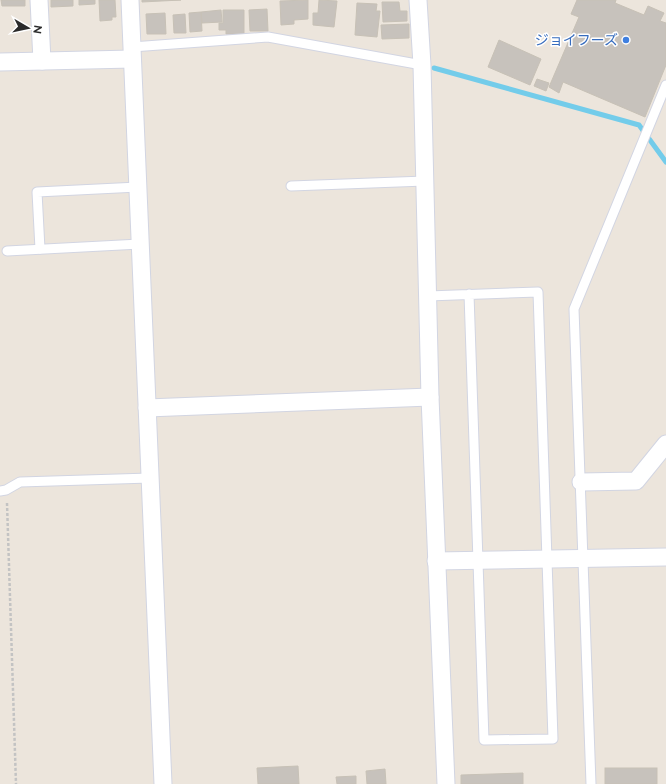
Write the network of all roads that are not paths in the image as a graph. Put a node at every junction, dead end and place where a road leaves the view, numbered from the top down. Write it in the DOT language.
graph roads {
  1 [pos="39,0"];
  2 [pos="130,0"];
  3 [pos="418,0"];
  4 [pos="132,53"];
  5 [pos="42,61"];
  6 [pos="0,62"];
  7 [pos="422,65"];
  8 [pos="666,85"];
  9 [pos="425,181"];
  10 [pos="291,186"];
  11 [pos="138,187"];
  12 [pos="140,244"];
  13 [pos="40,249"];
  14 [pos="7,251"];
  15 [pos="469,294"];
  16 [pos="428,296"];
  17 [pos="430,397"];
  18 [pos="147,408"];
  19 [pos="666,444"];
  20 [pos="150,478"];
  21 [pos="581,482"];
  22 [pos="3,490"];
  23 [pos="666,557"];
  24 [pos="583,558"];
  25 [pos="547,559"];
  26 [pos="479,560"];
  27 [pos="436,561"];
  28 [pos="163,784"];
  29 [pos="446,784"];
  30 [pos="591,784"];
  1 -- 5 [label="street"];
  2 -- 4 [label="street"];
  3 -- 7 [label="street"];
  4 -- 5 [label="street"];
  4 -- 7 [label="lane"];
  4 -- 11 [label="street"];
  5 -- 6 [label="street"];
  7 -- 9 [label="street"];
  8 -- 21 [label="lane"];
  9 -- 10 [label="lane"];
  9 -- 16 [label="street"];
  11 -- 12 [label="street"];
  11 -- 13 [label="lane"];
  12 -- 13 [label="lane"];
  12 -- 18 [label="street"];
  13 -- 14 [label="lane"];
  15 -- 16 [label="lane"];
  15 -- 25 [label="lane"];
  15 -- 26 [label="lane"];
  16 -- 17 [label="street"];
  17 -- 18 [label="street"];
  17 -- 27 [label="street"];
  18 -- 20 [label="street"];
  19 -- 21 [label="street"];
  20 -- 22 [label="lane"];
  20 -- 28 [label="street"];
  21 -- 24 [label="lane"];
  23 -- 24 [label="street"];
  24 -- 25 [label="street"];
  24 -- 30 [label="lane"];
  25 -- 26 [label="street"];
  25 -- 26 [label="lane"];
  26 -- 27 [label="street"];
  27 -- 29 [label="street"];
}
